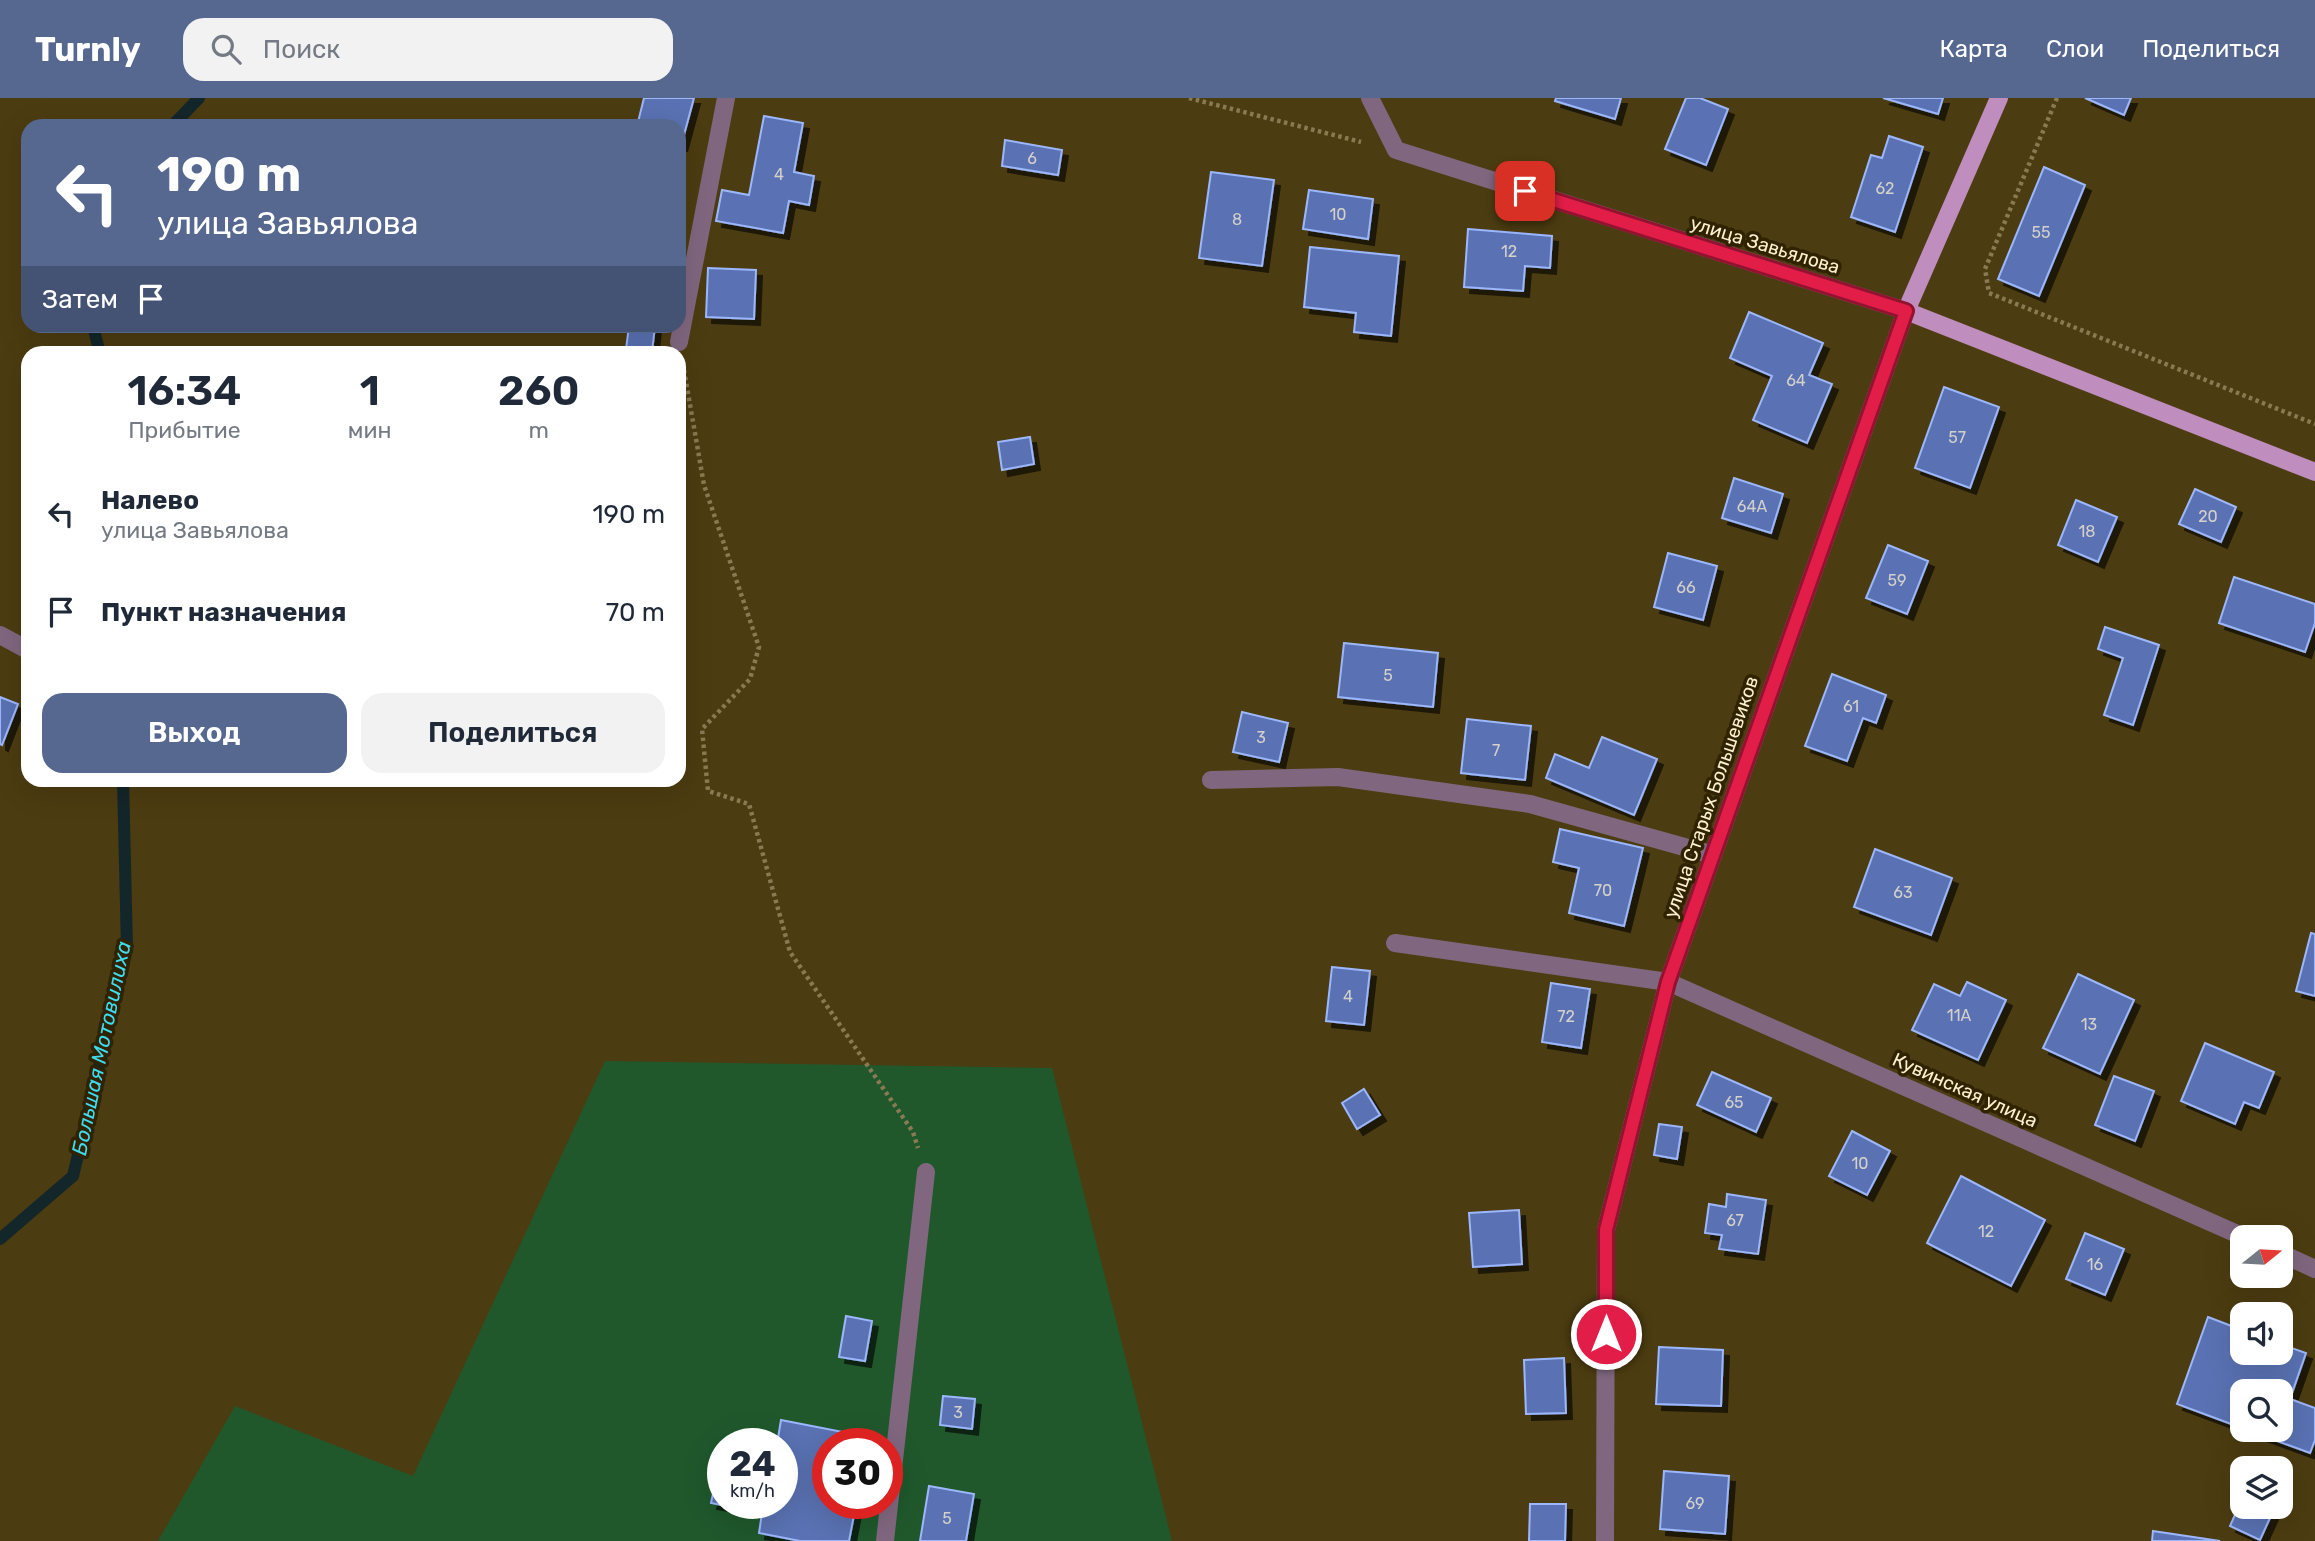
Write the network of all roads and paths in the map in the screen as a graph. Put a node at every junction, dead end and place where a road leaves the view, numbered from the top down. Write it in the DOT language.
graph roads {
  1 [pos="726,98"];
  2 [pos="1189,98"];
  3 [pos="1370,98"];
  4 [pos="1999,98"];
  5 [pos="2057,98"];
  6 [pos="1396,150"];
  7 [pos="686,306"];
  8 [pos="1906,311"];
  9 [pos="681,333"];
  10 [pos="679,342"];
  11 [pos="680,346"];
  12 [pos="686,382"];
  13 [pos="2315,424"];
  14 [pos="2315,472"];
  15 [pos="0,635"];
  16 [pos="21,646"];
  17 [pos="1211,780"];
  18 [pos="1713,855"];
  19 [pos="1395,943"];
  20 [pos="1668,982"];
  21 [pos="926,1172"];
  22 [pos="2230,1231"];
  23 [pos="2293,1259"];
  24 [pos="2315,1269"];
  25 [pos="885,1541"];
  26 [pos="1605,1541"];
  1 -- 7 [label="street"];
  2 -- 6 [label="path"];
  3 -- 6 [label="street"];
  4 -- 8 [label="main road, улица Старых Большевиков"];
  5 -- 13 [label="path"];
  6 -- 8 [label="street, улица Завьялова"];
  8 -- 14 [label="main road, улица Завьялова"];
  8 -- 18 [label="street, улица Старых Большевиков"];
  9 -- 10 [label="street"];
  10 -- 11 [label="path"];
  12 -- 21 [label="path"];
  15 -- 16 [label="street"];
  17 -- 18 [label="street"];
  18 -- 20 [label="street, улица Старых Большевиков"];
  19 -- 20 [label="street, Кувинская улица"];
  20 -- 22 [label="street, Кувинская улица"];
  20 -- 26 [label="street, улица Старых Большевиков"];
  21 -- 25 [label="street"];
  23 -- 24 [label="street"];
}
